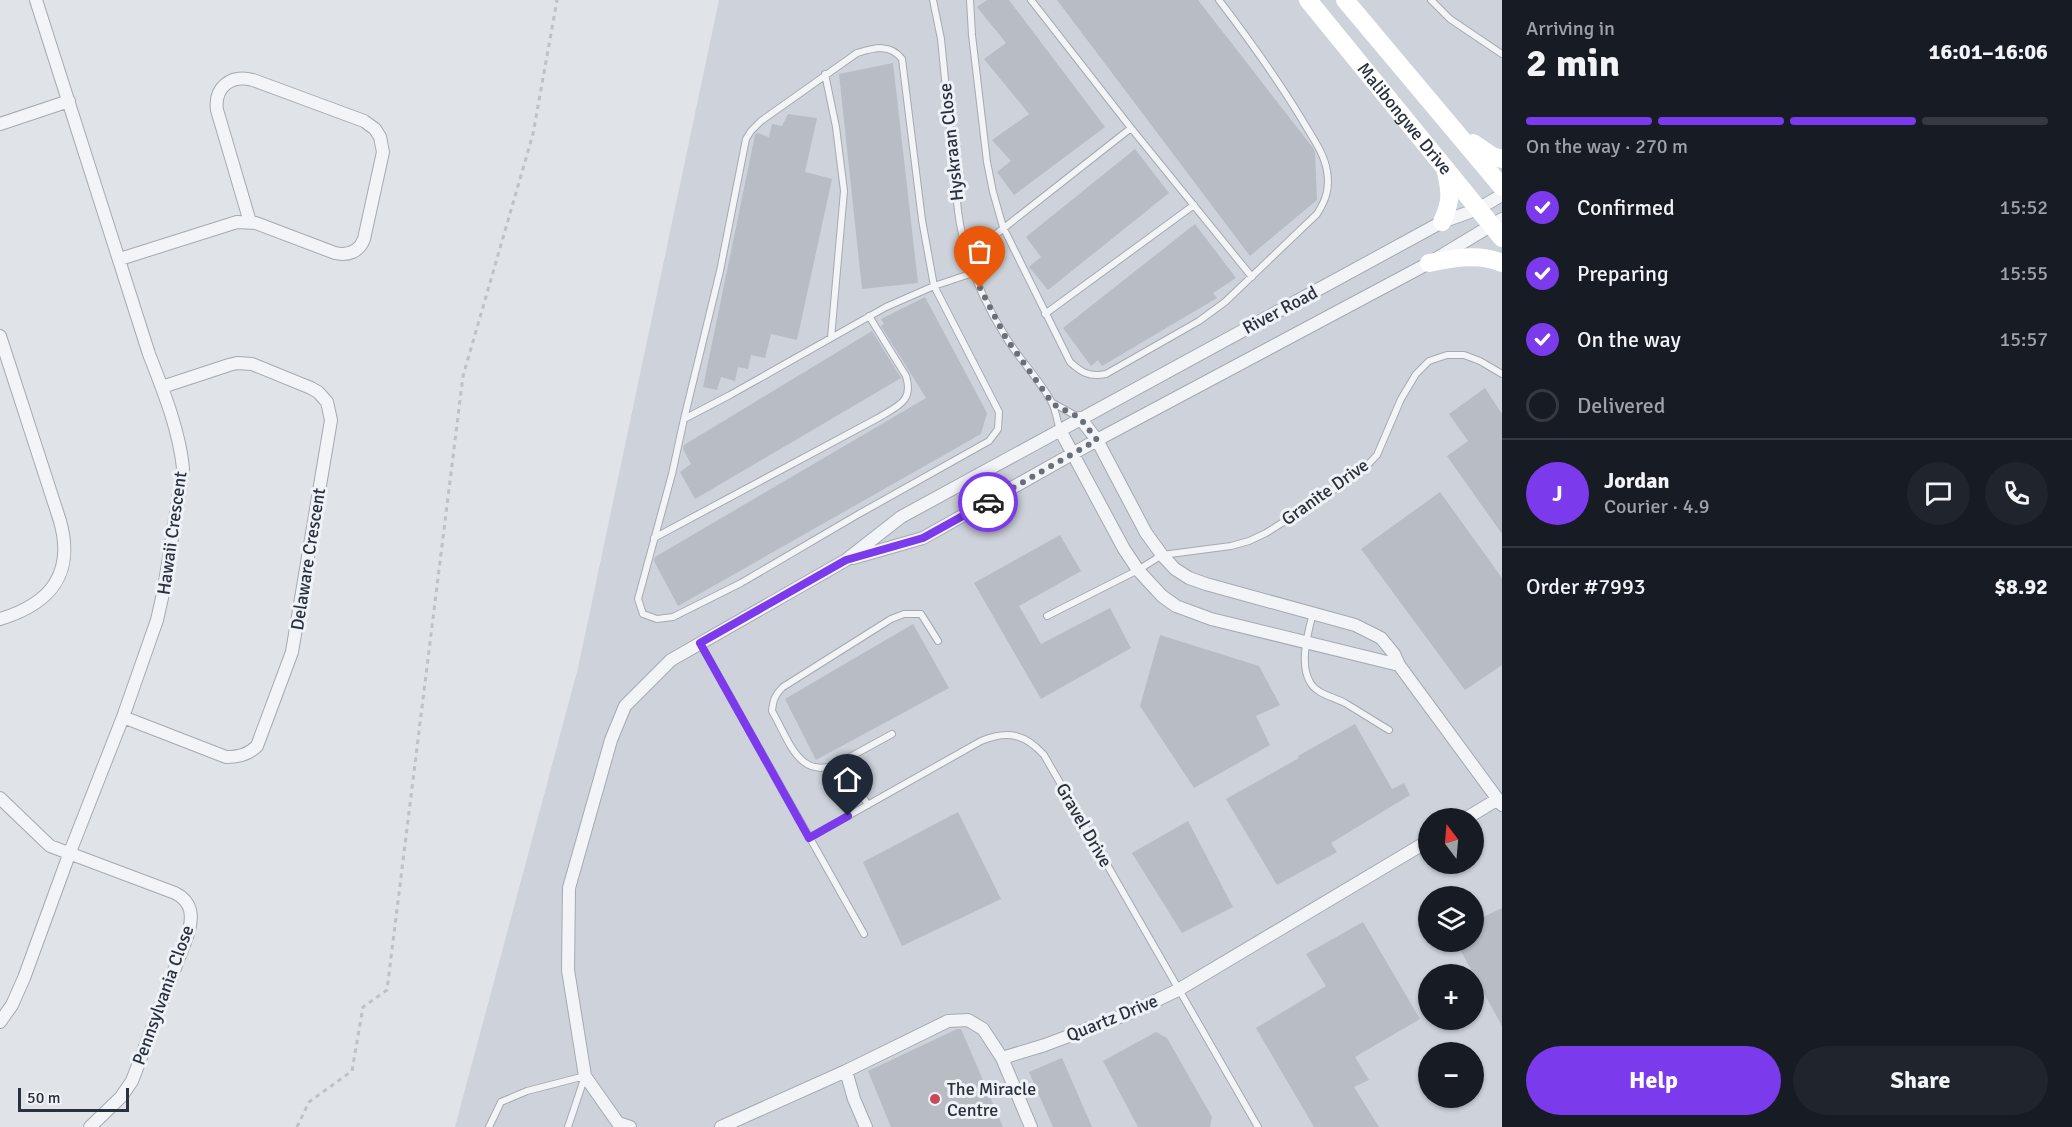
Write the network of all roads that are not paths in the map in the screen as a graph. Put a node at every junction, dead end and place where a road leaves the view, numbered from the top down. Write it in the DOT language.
graph roads {
  1 [pos="36,0"];
  2 [pos="933,0"];
  3 [pos="970,0"];
  4 [pos="1031,0"];
  5 [pos="1220,0"];
  6 [pos="1308,0"];
  7 [pos="1345,0"];
  8 [pos="1431,0"];
  9 [pos="1502,54"];
  10 [pos="825,74"];
  11 [pos="69,100"];
  12 [pos="0,124"];
  13 [pos="1131,128"];
  14 [pos="1459,134"];
  15 [pos="1502,159"];
  16 [pos="1445,169"];
  17 [pos="1502,187"];
  18 [pos="1502,195"];
  19 [pos="1194,205"];
  20 [pos="1478,209"];
  21 [pos="250,222"];
  22 [pos="1442,222"];
  23 [pos="1003,227"];
  24 [pos="1499,228"];
  25 [pos="967,256"];
  26 [pos="120,259"];
  27 [pos="1430,263"];
  28 [pos="1502,263"];
  29 [pos="973,273"];
  30 [pos="1252,277"];
  31 [pos="934,286"];
  32 [pos="1045,314"];
  33 [pos="869,316"];
  34 [pos="0,336"];
  35 [pos="831,338"];
  36 [pos="1502,374"];
  37 [pos="162,387"];
  38 [pos="1053,404"];
  39 [pos="1080,418"];
  40 [pos="684,419"];
  41 [pos="1060,430"];
  42 [pos="1097,440"];
  43 [pos="1074,454"];
  44 [pos="654,538"];
  45 [pos="1162,555"];
  46 [pos="846,560"];
  47 [pos="1138,570"];
  48 [pos="1313,613"];
  49 [pos="1047,616"];
  50 [pos="0,619"];
  51 [pos="938,640"];
  52 [pos="1306,642"];
  53 [pos="700,643"];
  54 [pos="1399,665"];
  55 [pos="123,717"];
  56 [pos="1389,730"];
  57 [pos="892,734"];
  58 [pos="841,762"];
  59 [pos="0,798"];
  60 [pos="1500,802"];
  61 [pos="868,805"];
  62 [pos="1484,810"];
  63 [pos="809,838"];
  64 [pos="1418,847"];
  65 [pos="70,852"];
  66 [pos="864,934"];
  67 [pos="1178,990"];
  68 [pos="0,1022"];
  69 [pos="1002,1058"];
  70 [pos="846,1071"];
  71 [pos="585,1076"];
  72 [pos="90,1127"];
  73 [pos="489,1127"];
  74 [pos="568,1127"];
  75 [pos="630,1127"];
  76 [pos="721,1127"];
  77 [pos="866,1127"];
  78 [pos="1031,1127"];
  79 [pos="1258,1127"];
  1 -- 11 [label="street, Hawaii Crescent"];
  2 -- 25 [label="lane, Hyskraan Close"];
  3 -- 23 [label="lane"];
  4 -- 13 [label="lane"];
  5 -- 30 [label="lane"];
  6 -- 16 [label="main road, Malibongwe Drive"];
  7 -- 14 [label="main road, Malibongwe Drive"];
  8 -- 9 [label="lane"];
  10 -- 31 [label="lane"];
  10 -- 35 [label="lane"];
  10 -- 40 [label="lane"];
  11 -- 12 [label="street"];
  11 -- 26 [label="street, Hawaii Crescent"];
  13 -- 19 [label="lane"];
  13 -- 23 [label="lane"];
  14 -- 15 [label="main road"];
  14 -- 17 [label="main road, Malibongwe Drive"];
  16 -- 20 [label="main road, Malibongwe Drive"];
  16 -- 22 [label="main road"];
  18 -- 20 [label="street, River Road"];
  19 -- 30 [label="lane"];
  19 -- 32 [label="lane"];
  20 -- 22 [label="street, River Road"];
  20 -- 24 [label="main road, Malibongwe Drive"];
  21 -- 21 [label="street"];
  21 -- 26 [label="street"];
  22 -- 39 [label="street, River Road"];
  23 -- 25 [label="lane"];
  23 -- 32 [label="lane"];
  24 -- 27 [label="street, River Road"];
  25 -- 29 [label="lane, Hyskraan Close"];
  26 -- 37 [label="street, Hawaii Crescent"];
  27 -- 28 [label="main road"];
  27 -- 42 [label="street, River Road"];
  29 -- 31 [label="lane"];
  29 -- 38 [label="lane, Hyskraan Close"];
  30 -- 32 [label="lane"];
  31 -- 33 [label="lane"];
  31 -- 44 [label="lane"];
  33 -- 35 [label="lane"];
  33 -- 44 [label="lane"];
  34 -- 50 [label="street"];
  35 -- 40 [label="lane"];
  36 -- 45 [label="lane, Granite Drive"];
  37 -- 55 [label="street, Hawaii Crescent"];
  37 -- 55 [label="street, Delaware Crescent"];
  38 -- 39 [label="lane"];
  38 -- 41 [label="lane"];
  39 -- 41 [label="street, River Road"];
  39 -- 42 [label="street"];
  40 -- 44 [label="lane"];
  41 -- 43 [label="street"];
  41 -- 46 [label="street, River Road"];
  42 -- 43 [label="street, River Road"];
  42 -- 45 [label="street"];
  43 -- 46 [label="street, River Road"];
  43 -- 47 [label="street"];
  45 -- 47 [label="lane, Granite Drive"];
  45 -- 48 [label="street"];
  46 -- 53 [label="street"];
  47 -- 49 [label="lane, Granite Drive"];
  47 -- 52 [label="street"];
  48 -- 52 [label="lane"];
  48 -- 54 [label="street"];
  51 -- 58 [label="lane"];
  52 -- 54 [label="street"];
  52 -- 56 [label="lane"];
  53 -- 63 [label="lane"];
  53 -- 71 [label="street"];
  54 -- 60 [label="street"];
  55 -- 65 [label="street, Hawaii Crescent"];
  57 -- 58 [label="lane"];
  58 -- 61 [label="lane"];
  59 -- 65 [label="street, Pennsylvania Close"];
  60 -- 62 [label="street"];
  61 -- 63 [label="lane, Gravel Drive"];
  61 -- 67 [label="lane, Gravel Drive"];
  63 -- 66 [label="lane"];
  64 -- 67 [label="street, Quartz Drive"];
  65 -- 68 [label="street, Hawaii Crescent"];
  65 -- 72 [label="street, Pennsylvania Close"];
  67 -- 69 [label="street, Quartz Drive"];
  67 -- 79 [label="lane, Gravel Drive"];
  69 -- 70 [label="street"];
  69 -- 78 [label="street"];
  70 -- 76 [label="street"];
  70 -- 77 [label="street"];
  71 -- 73 [label="lane"];
  71 -- 74 [label="lane"];
  71 -- 75 [label="street"];
}
